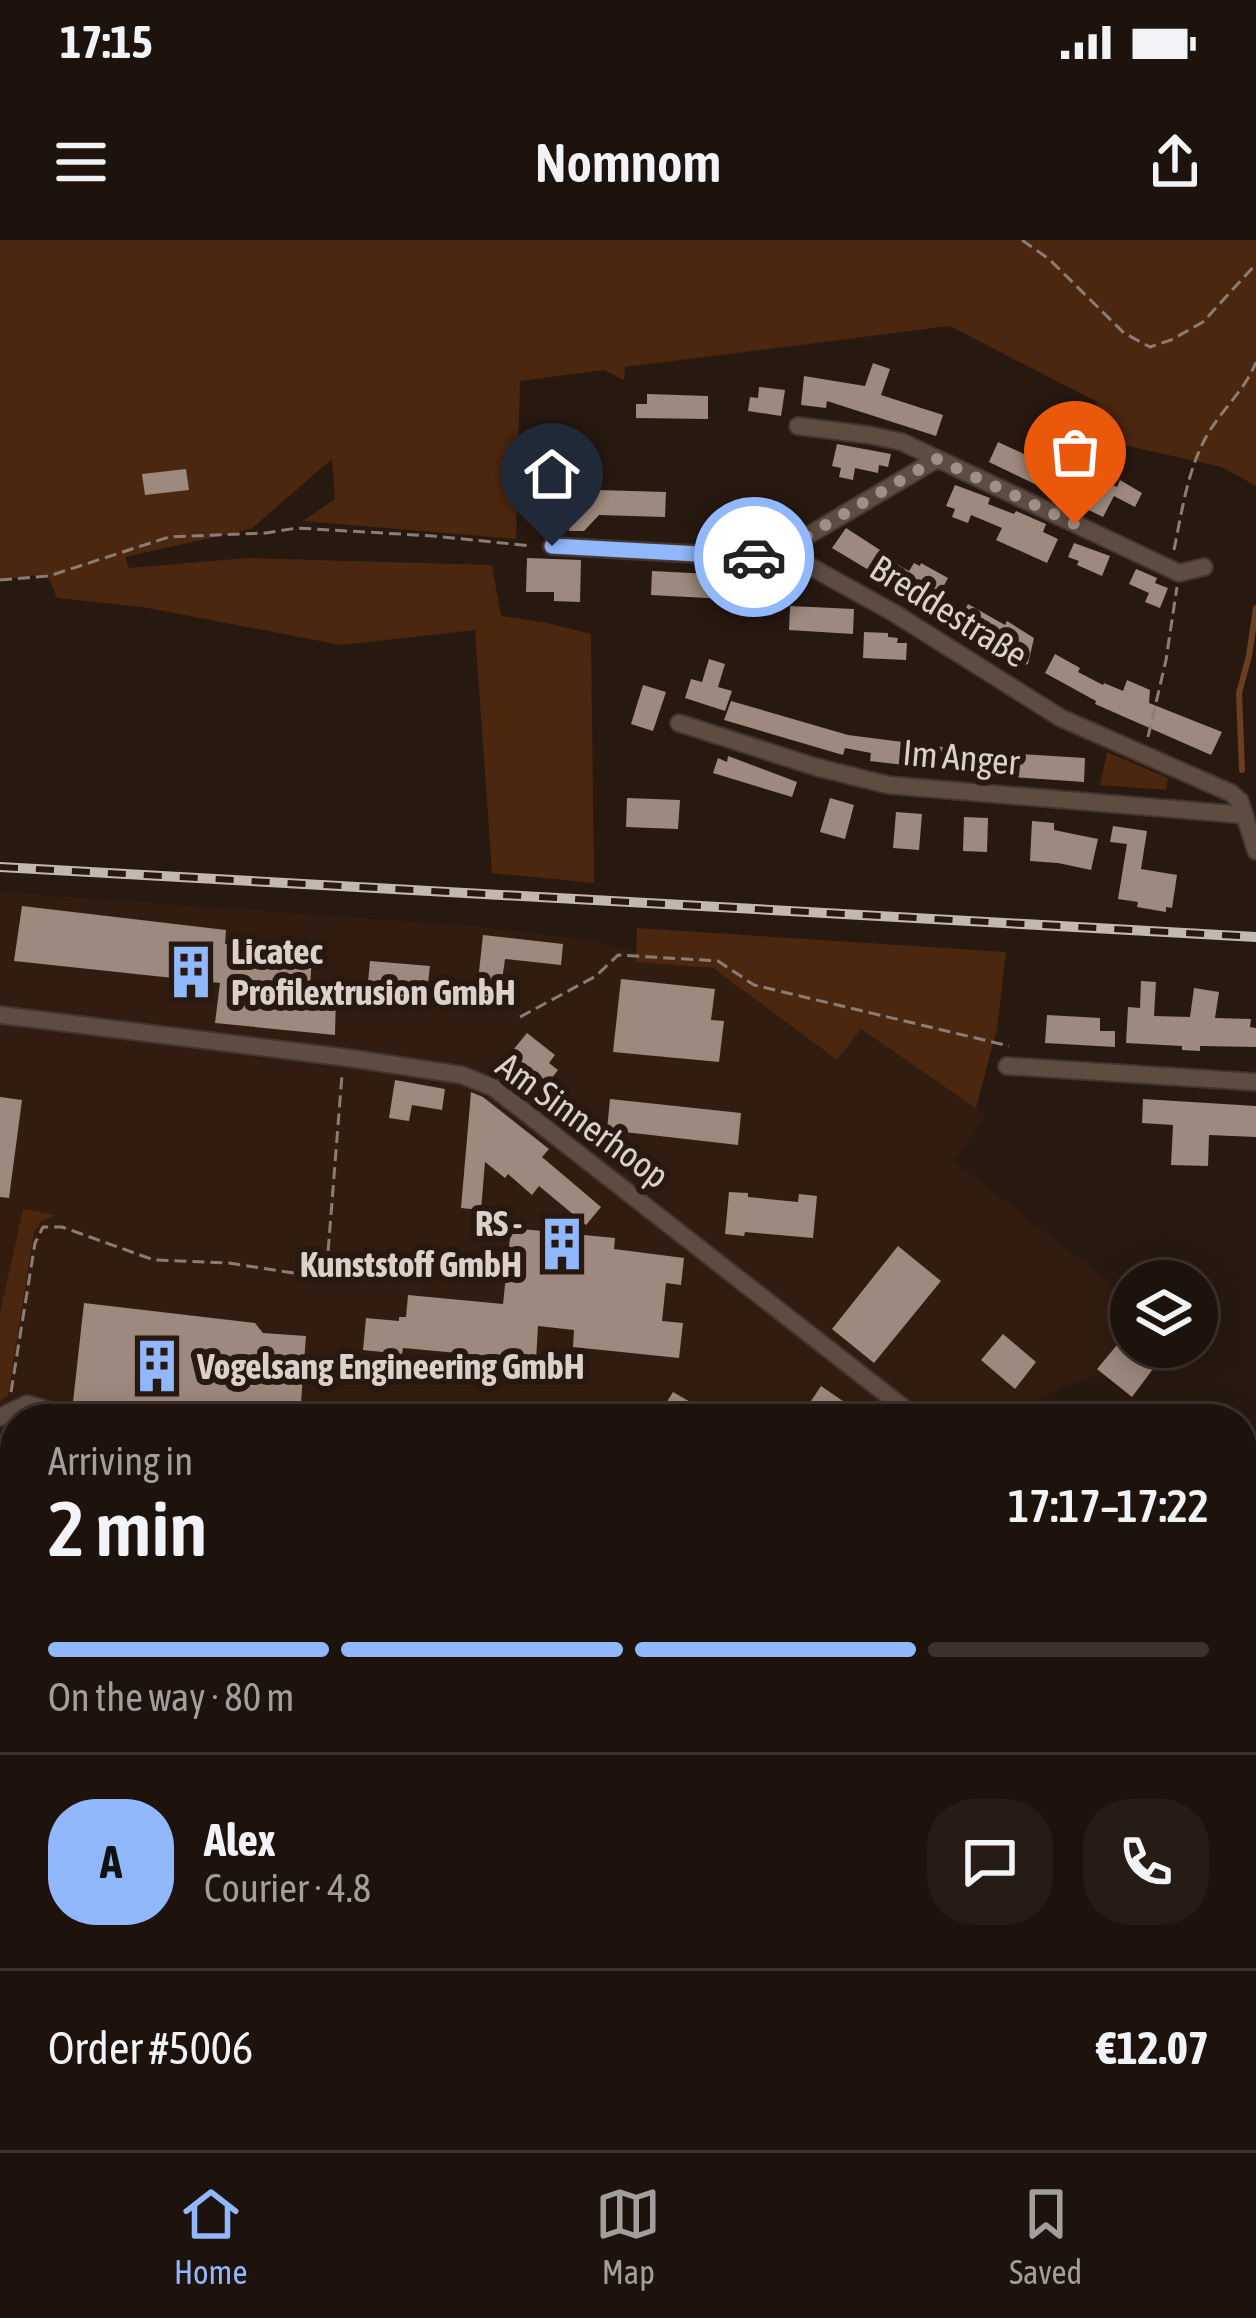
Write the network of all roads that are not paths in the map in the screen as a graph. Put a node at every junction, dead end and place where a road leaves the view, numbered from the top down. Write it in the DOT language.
graph roads {
  1 [pos="798,426"];
  2 [pos="937,459"];
  3 [pos="552,546"];
  4 [pos="788,559"];
  5 [pos="1204,568"];
  6 [pos="680,723"];
  7 [pos="1245,815"];
  8 [pos="1256,851"];
  9 [pos="0,1016"];
  10 [pos="1007,1066"];
  11 [pos="1256,1082"];
  12 [pos="899,1404"];
  1 -- 2 [label="street"];
  2 -- 4 [label="street"];
  2 -- 5 [label="street"];
  3 -- 4 [label="street, Breddestraße"];
  4 -- 7 [label="street, Breddestraße"];
  6 -- 7 [label="street, Im Anger"];
  7 -- 8 [label="street"];
  9 -- 12 [label="street, Am Sinnerhoop"];
  10 -- 11 [label="street"];
}
